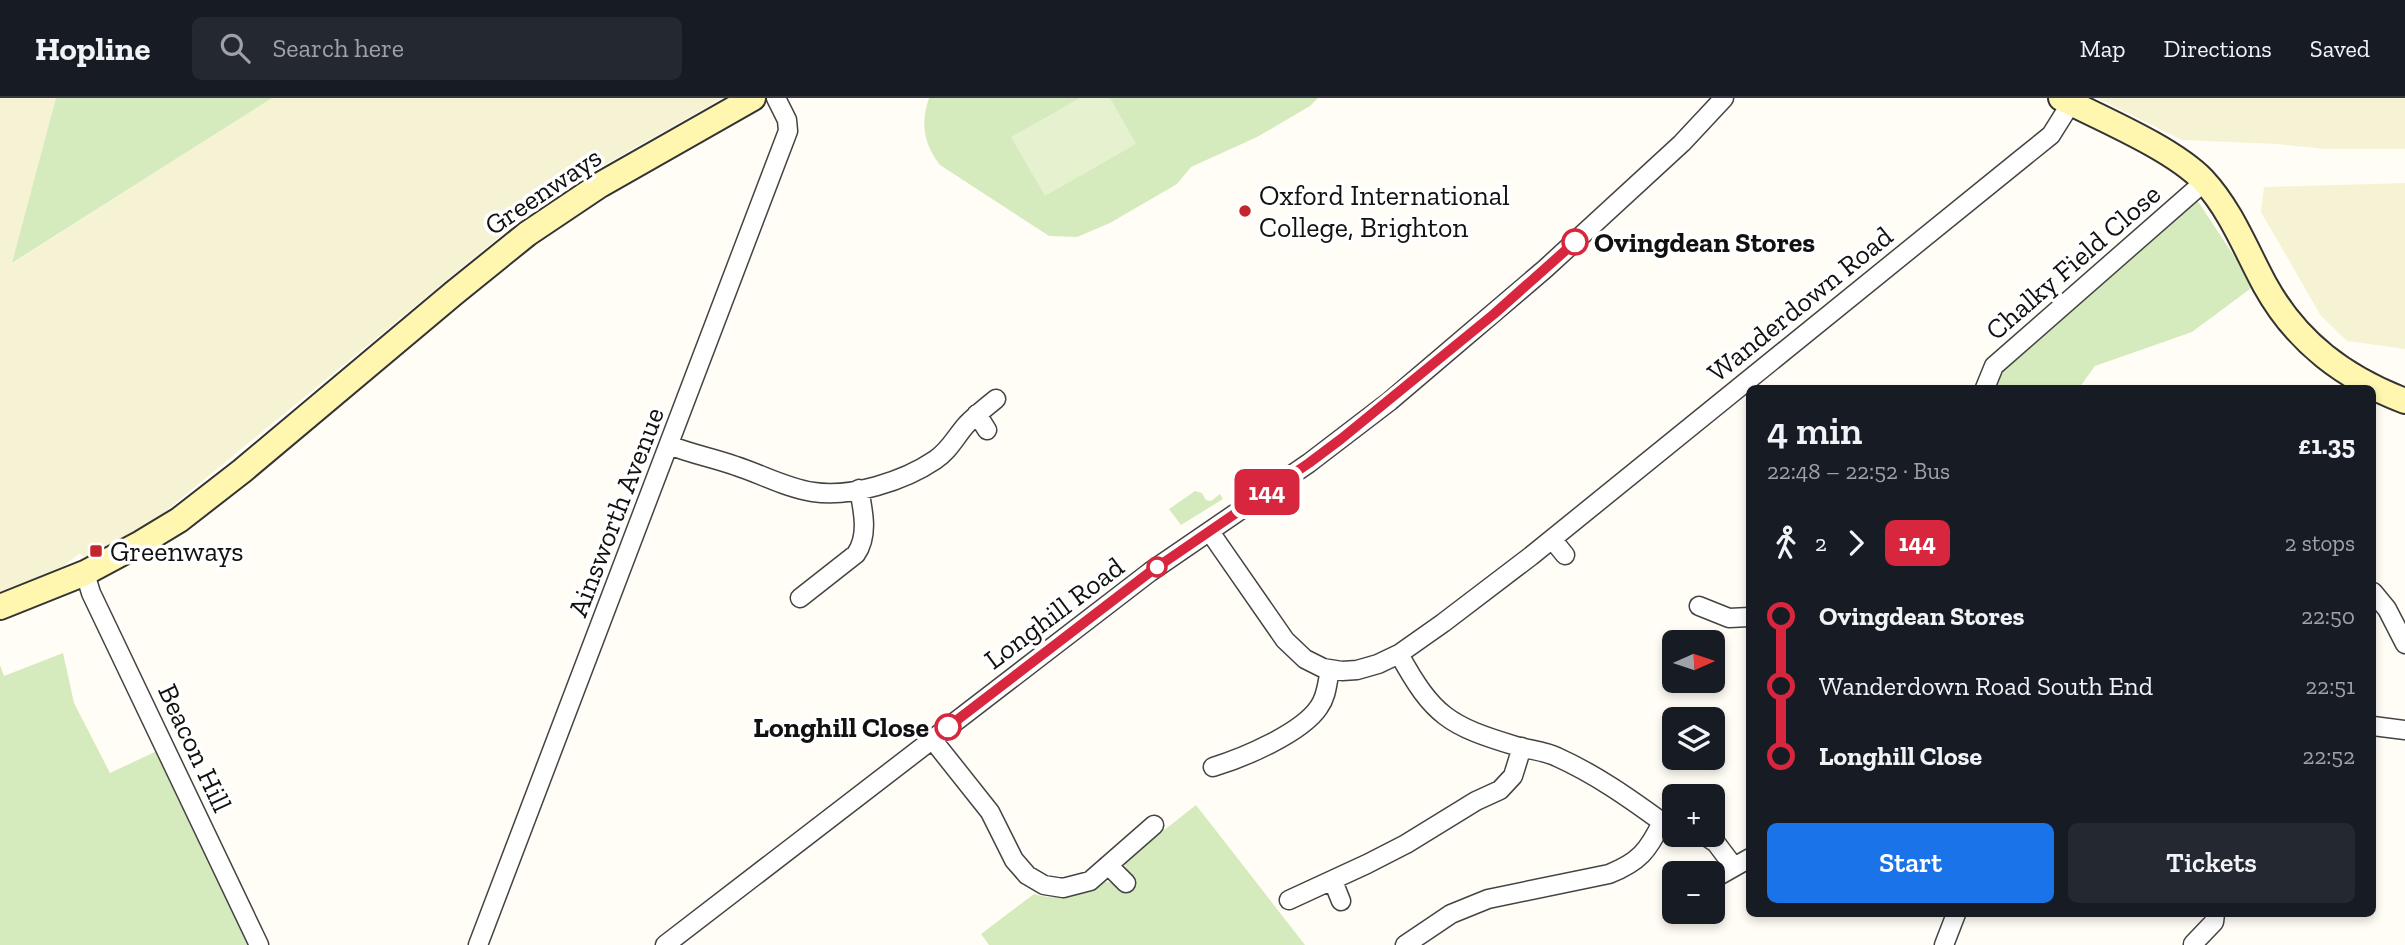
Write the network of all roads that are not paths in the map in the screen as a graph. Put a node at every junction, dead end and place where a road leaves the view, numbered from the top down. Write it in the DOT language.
graph roads {
  1 [pos="753,98"];
  2 [pos="776,98"];
  3 [pos="1724,98"];
  4 [pos="2066,101"];
  5 [pos="2204,182"];
  6 [pos="1987,385"];
  7 [pos="2369,385"];
  8 [pos="2376,388"];
  9 [pos="996,399"];
  10 [pos="2405,401"];
  11 [pos="669,445"];
  12 [pos="859,489"];
  13 [pos="1210,532"];
  14 [pos="1552,539"];
  15 [pos="1565,555"];
  16 [pos="85,573"];
  17 [pos="2376,596"];
  18 [pos="800,598"];
  19 [pos="1699,606"];
  20 [pos="0,607"];
  21 [pos="1746,617"];
  22 [pos="2405,644"];
  23 [pos="1399,654"];
  24 [pos="1330,670"];
  25 [pos="2376,726"];
  26 [pos="2405,730"];
  27 [pos="932,739"];
  28 [pos="1522,747"];
  29 [pos="1213,767"];
  30 [pos="1662,819"];
  31 [pos="1154,825"];
  32 [pos="1662,832"];
  33 [pos="1721,847"];
  34 [pos="1742,862"];
  35 [pos="1108,865"];
  36 [pos="1725,872"];
  37 [pos="1333,881"];
  38 [pos="1126,883"];
  39 [pos="1289,900"];
  40 [pos="1341,901"];
  41 [pos="1955,917"];
  42 [pos="2215,917"];
  43 [pos="1412,943"];
  44 [pos="2193,944"];
  45 [pos="259,945"];
  46 [pos="478,945"];
  47 [pos="665,945"];
  48 [pos="1944,945"];
  1 -- 16 [label="street, Greenways"];
  2 -- 11 [label="street, Ainsworth Avenue"];
  3 -- 13 [label="street, Longhill Road"];
  4 -- 5 [label="street"];
  4 -- 14 [label="street, Wanderdown Road"];
  5 -- 6 [label="street, Chalky Field Close"];
  5 -- 7 [label="street"];
  8 -- 10 [label="street"];
  9 -- 12 [label="street"];
  11 -- 12 [label="street"];
  11 -- 46 [label="street, Ainsworth Avenue"];
  12 -- 18 [label="street"];
  13 -- 24 [label="street"];
  13 -- 27 [label="street, Longhill Road"];
  14 -- 15 [label="street"];
  14 -- 23 [label="street, Wanderdown Road"];
  16 -- 20 [label="street, Greenways"];
  16 -- 45 [label="street, Beacon Hill"];
  17 -- 22 [label="street"];
  19 -- 21 [label="street"];
  23 -- 24 [label="street, Wanderdown Road"];
  23 -- 28 [label="street"];
  24 -- 29 [label="street"];
  25 -- 26 [label="street"];
  27 -- 35 [label="street"];
  27 -- 47 [label="street, Longhill Road"];
  28 -- 30 [label="street"];
  28 -- 37 [label="street"];
  31 -- 35 [label="street"];
  32 -- 43 [label="street"];
  33 -- 34 [label="street"];
  34 -- 36 [label="street"];
  35 -- 38 [label="street"];
  37 -- 39 [label="street"];
  37 -- 40 [label="street"];
  41 -- 48 [label="street"];
  42 -- 44 [label="street"];
}
